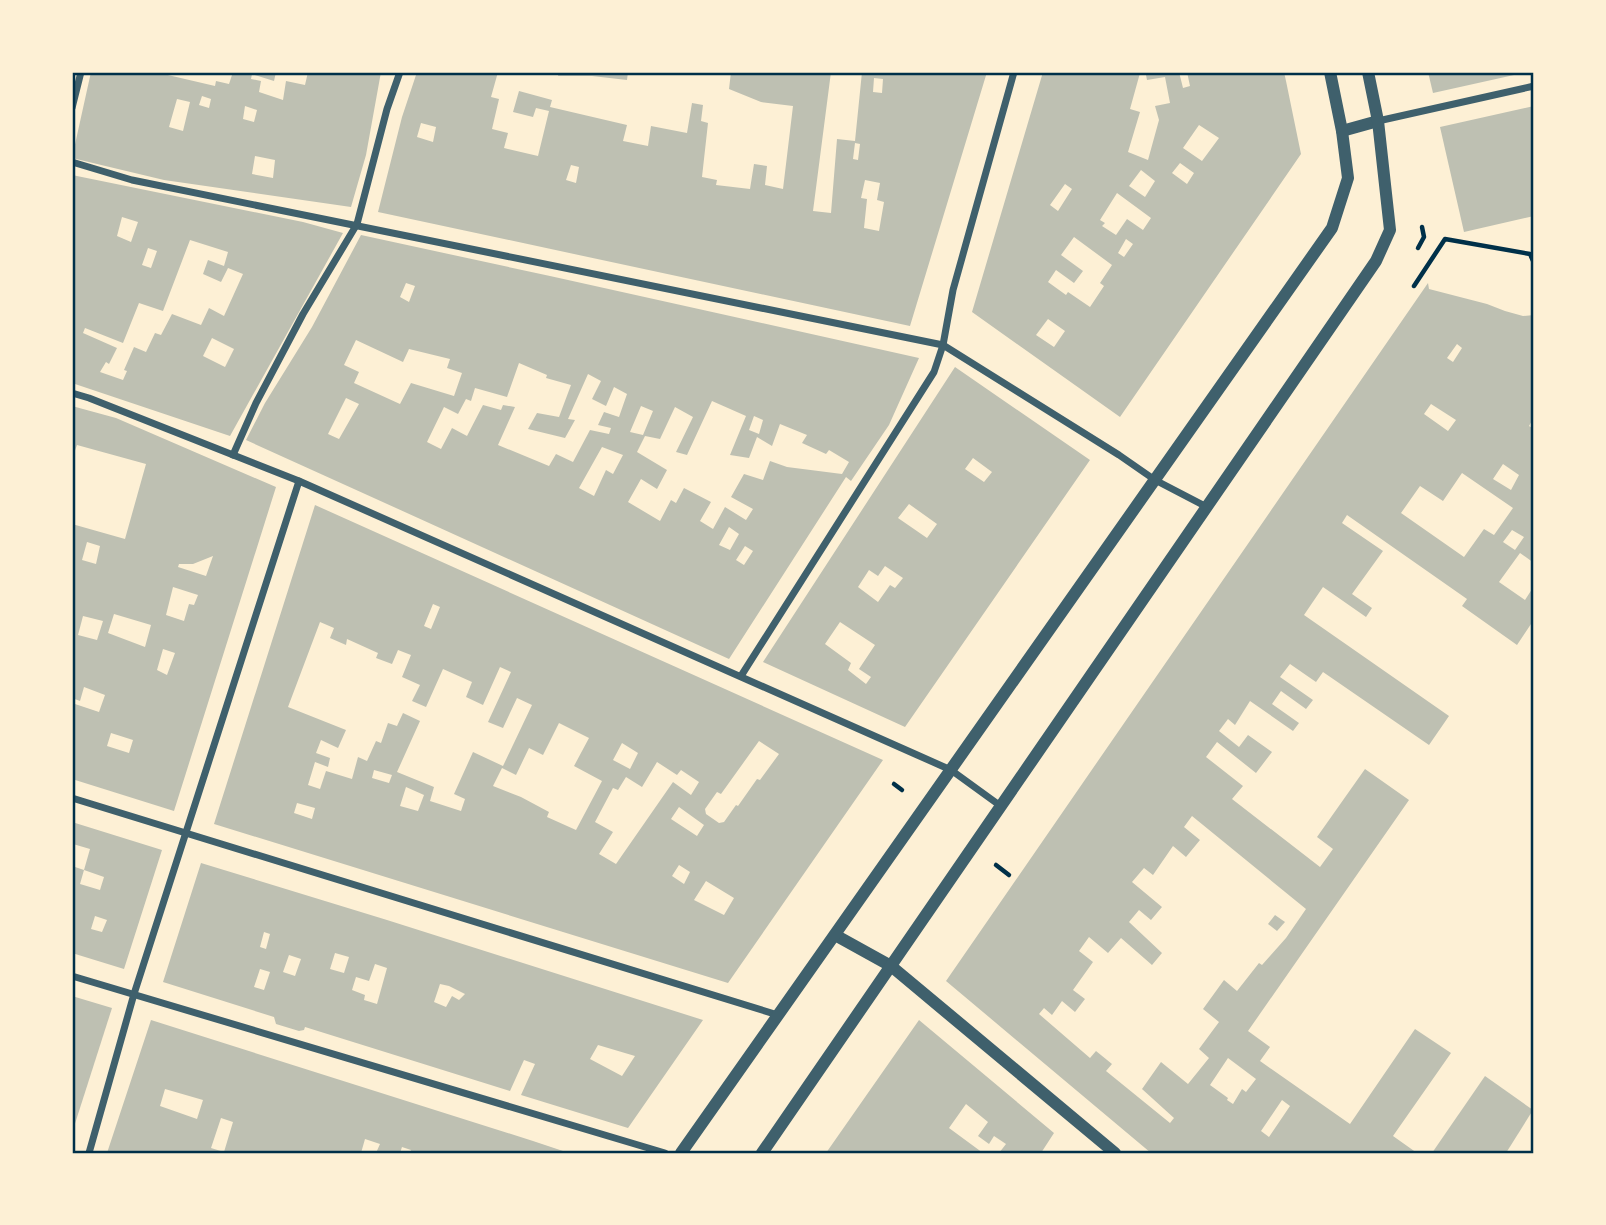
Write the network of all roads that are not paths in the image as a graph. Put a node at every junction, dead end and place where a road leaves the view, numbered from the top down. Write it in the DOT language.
graph roads {
  1 [pos="81,72"];
  2 [pos="400,72"];
  3 [pos="1014,72"];
  4 [pos="1330,72"];
  5 [pos="1368,72"];
  6 [pos="1534,86"];
  7 [pos="72,108"];
  8 [pos="1378,121"];
  9 [pos="1342,131"];
  10 [pos="72,162"];
  11 [pos="357,224"];
  12 [pos="943,345"];
  13 [pos="72,393"];
  14 [pos="233,456"];
  15 [pos="1155,480"];
  16 [pos="299,481"];
  17 [pos="1207,507"];
  18 [pos="741,676"];
  19 [pos="951,770"];
  20 [pos="72,798"];
  21 [pos="1002,807"];
  22 [pos="185,833"];
  23 [pos="835,935"];
  24 [pos="891,966"];
  25 [pos="72,976"];
  26 [pos="134,994"];
  27 [pos="778,1015"];
  28 [pos="89,1153"];
  29 [pos="666,1153"];
  30 [pos="681,1153"];
  31 [pos="762,1153"];
  32 [pos="1115,1153"];
  1 -- 7 [label="street"];
  2 -- 11 [label="street"];
  3 -- 12 [label="street"];
  4 -- 9 [label="street"];
  5 -- 8 [label="street"];
  6 -- 8 [label="street"];
  8 -- 9 [label="street"];
  8 -- 17 [label="street"];
  9 -- 15 [label="street"];
  10 -- 11 [label="street"];
  11 -- 12 [label="street"];
  11 -- 14 [label="street"];
  12 -- 15 [label="street"];
  12 -- 18 [label="street"];
  13 -- 14 [label="street"];
  14 -- 16 [label="street"];
  15 -- 17 [label="street"];
  15 -- 19 [label="street"];
  16 -- 18 [label="street"];
  16 -- 22 [label="street"];
  17 -- 21 [label="street"];
  18 -- 19 [label="street"];
  19 -- 21 [label="street"];
  19 -- 23 [label="street"];
  20 -- 22 [label="street"];
  21 -- 24 [label="street"];
  22 -- 26 [label="street"];
  22 -- 27 [label="street"];
  23 -- 24 [label="street"];
  23 -- 27 [label="street"];
  24 -- 31 [label="street"];
  24 -- 32 [label="street"];
  25 -- 26 [label="street"];
  26 -- 28 [label="street"];
  26 -- 29 [label="street"];
  27 -- 30 [label="street"];
}
